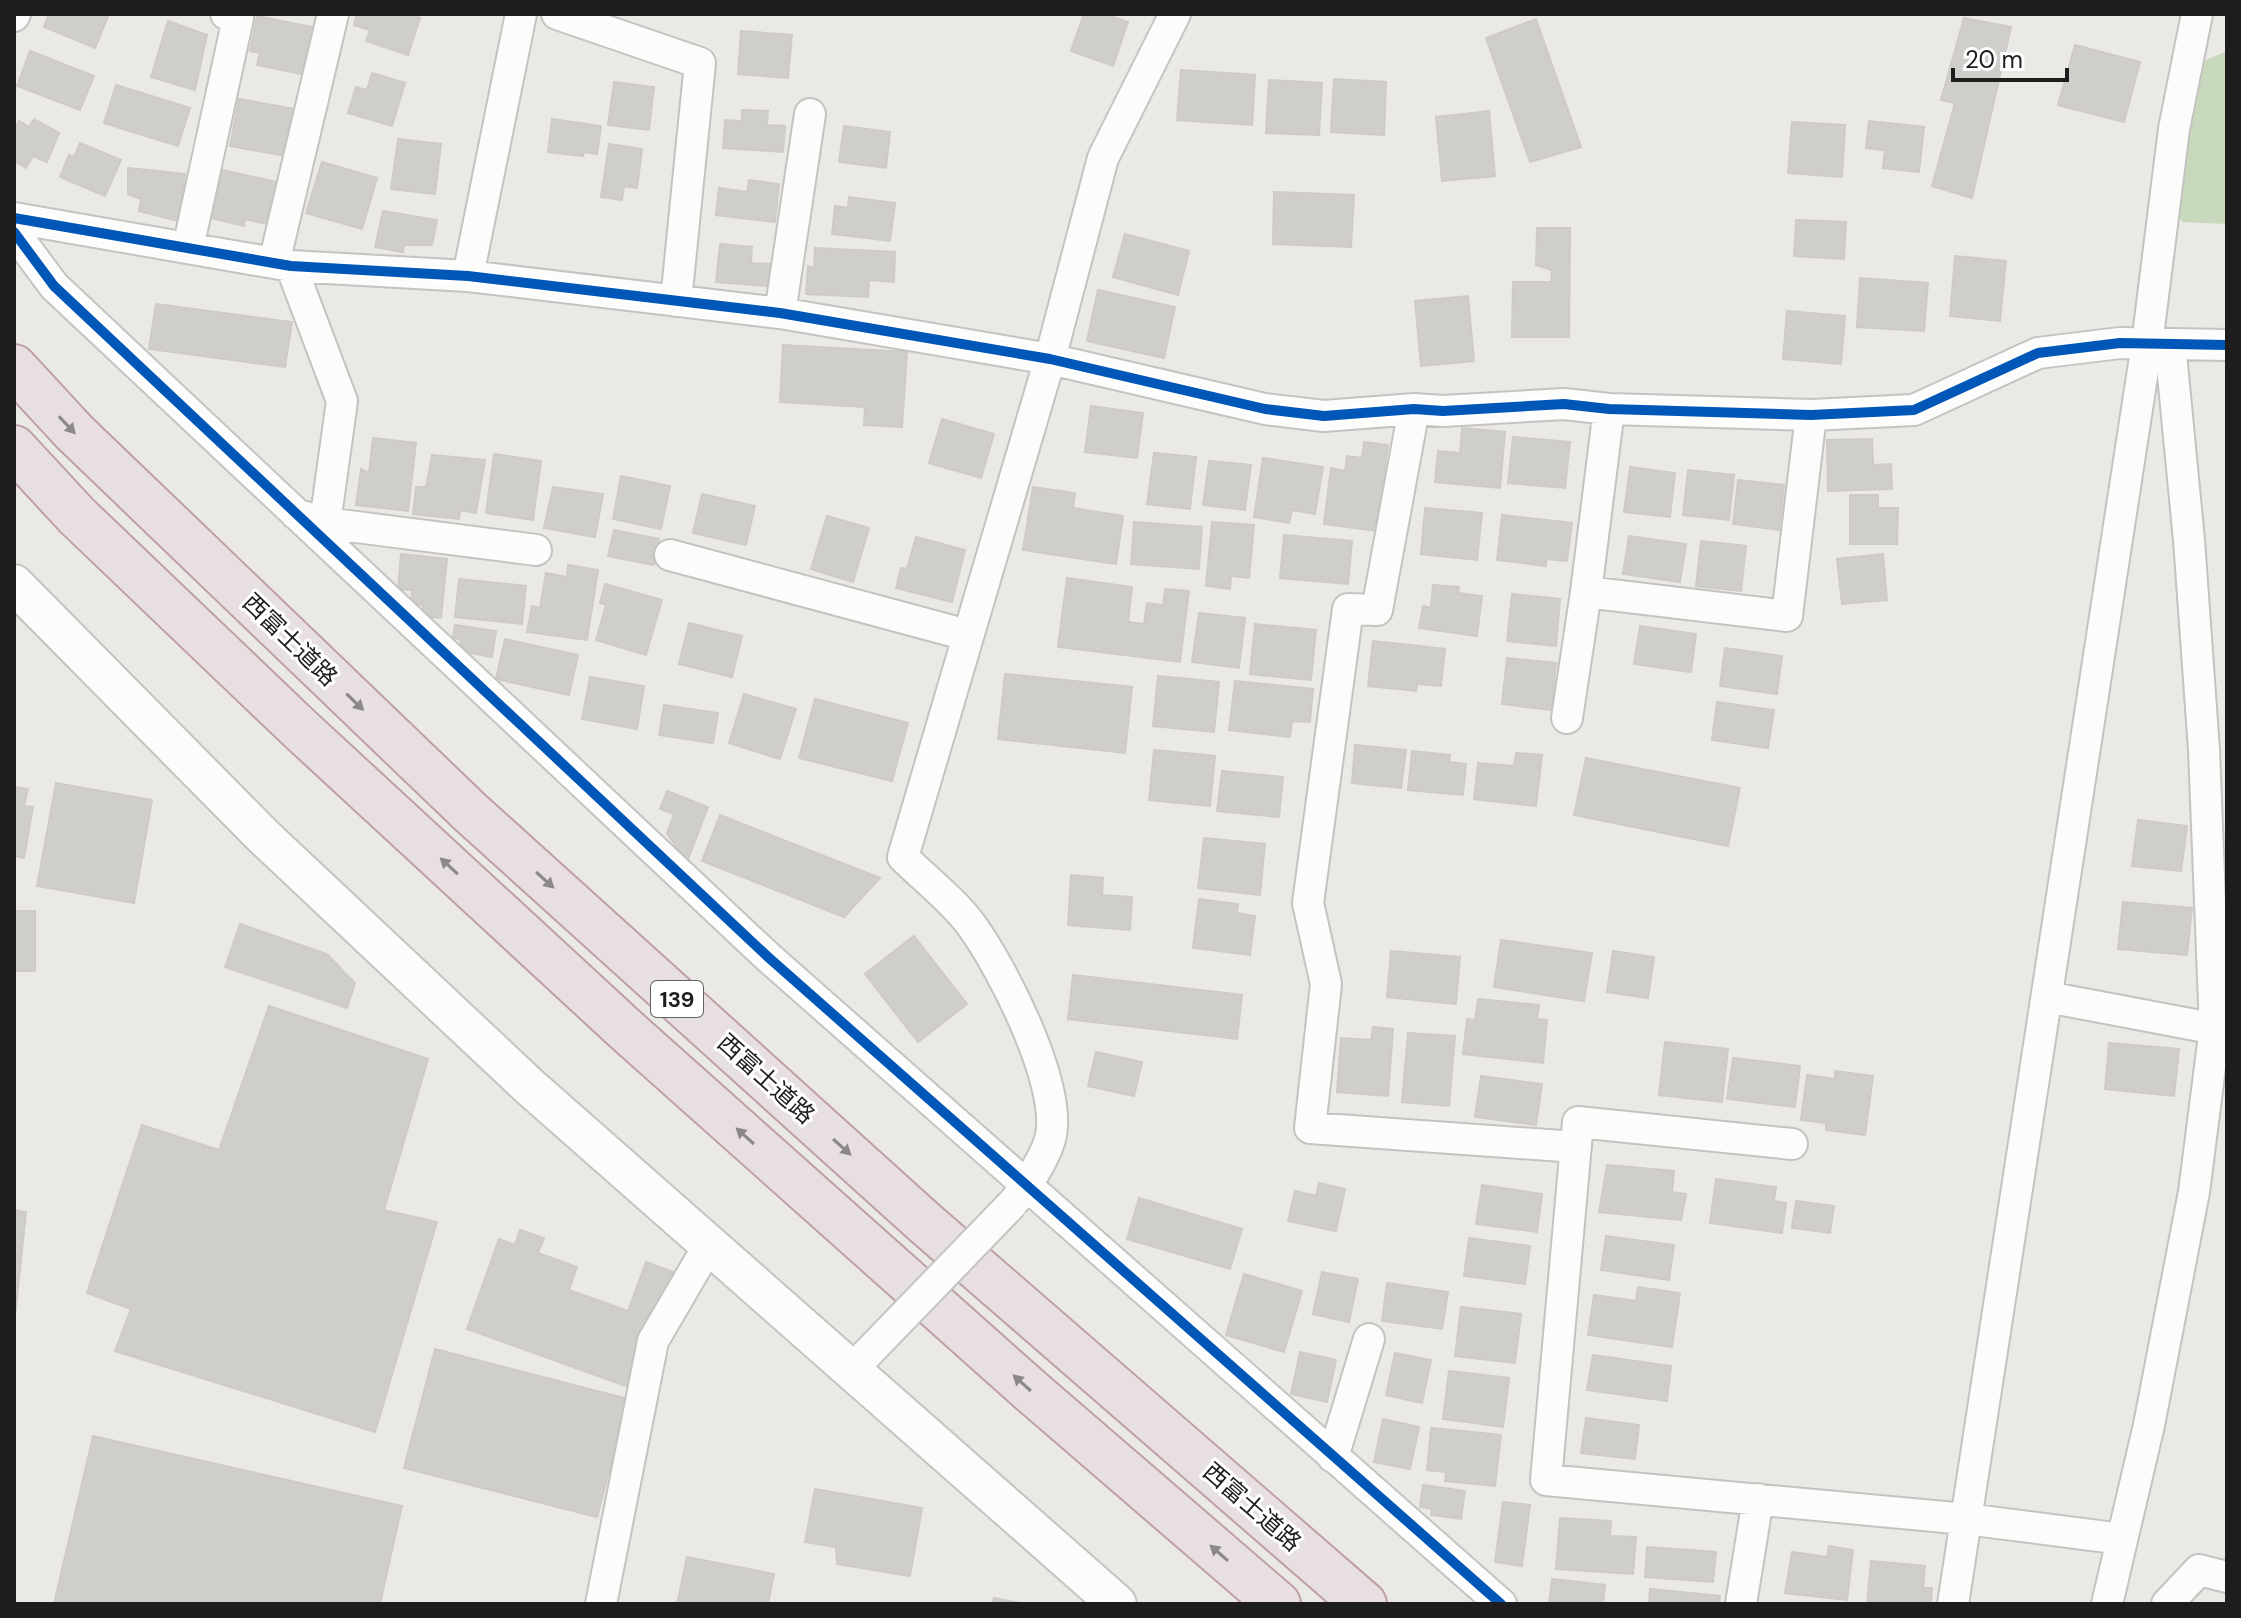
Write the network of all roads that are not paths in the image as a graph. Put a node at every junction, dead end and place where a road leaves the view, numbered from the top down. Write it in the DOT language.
graph roads {
  1 [pos="226,14"];
  2 [pos="333,14"];
  3 [pos="521,14"];
  4 [pos="557,14"];
  5 [pos="1175,14"];
  6 [pos="2197,14"];
  7 [pos="810,114"];
  8 [pos="14,218"];
  9 [pos="14,232"];
  10 [pos="188,248"];
  11 [pos="282,265"];
  12 [pos="468,276"];
  13 [pos="676,301"];
  14 [pos="780,313"];
  15 [pos="2158,344"];
  16 [pos="2227,345"];
  17 [pos="1050,359"];
  18 [pos="14,367"];
  19 [pos="1414,409"];
  20 [pos="1609,409"];
  21 [pos="1811,415"];
  22 [pos="14,448"];
  23 [pos="295,514"];
  24 [pos="325,523"];
  25 [pos="536,550"];
  26 [pos="670,555"];
  27 [pos="14,584"];
  28 [pos="1586,592"];
  29 [pos="967,635"];
  30 [pos="1567,718"];
  31 [pos="2047,997"];
  32 [pos="2221,1029"];
  33 [pos="1792,1144"];
  34 [pos="1576,1147"];
  35 [pos="1019,1195"];
  36 [pos="709,1245"];
  37 [pos="1369,1339"];
  38 [pos="859,1363"];
  39 [pos="1333,1457"];
  40 [pos="1758,1499"];
  41 [pos="1966,1519"];
  42 [pos="2122,1539"];
  43 [pos="2227,1577"];
  44 [pos="601,1604"];
  45 [pos="1117,1604"];
  46 [pos="1278,1604"];
  47 [pos="1364,1604"];
  48 [pos="1501,1604"];
  49 [pos="1741,1604"];
  50 [pos="1953,1604"];
  51 [pos="2107,1604"];
  52 [pos="2167,1604"];
  1 -- 10 [label="street"];
  2 -- 11 [label="street"];
  3 -- 12 [label="street"];
  4 -- 13 [label="street"];
  5 -- 17 [label="street"];
  6 -- 15 [label="street"];
  7 -- 14 [label="street"];
  8 -- 10 [label="street"];
  9 -- 23 [label="street"];
  10 -- 11 [label="street"];
  11 -- 12 [label="street"];
  11 -- 24 [label="street"];
  12 -- 13 [label="street"];
  13 -- 14 [label="street"];
  14 -- 17 [label="street"];
  15 -- 16 [label="street"];
  15 -- 21 [label="street"];
  15 -- 31 [label="street"];
  15 -- 32 [label="street"];
  17 -- 19 [label="street"];
  17 -- 29 [label="street"];
  18 -- 47 [label="highway, 西富士道路 / 139, one-way"];
  19 -- 20 [label="street"];
  19 -- 34 [label="street"];
  20 -- 21 [label="street"];
  20 -- 28 [label="street"];
  21 -- 28 [label="street"];
  46 -- 22 [label="highway, 139, one-way"];
  23 -- 24 [label="street"];
  23 -- 35 [label="street"];
  24 -- 25 [label="street"];
  26 -- 29 [label="street"];
  27 -- 36 [label="street"];
  28 -- 30 [label="street"];
  29 -- 35 [label="street"];
  31 -- 32 [label="street"];
  31 -- 41 [label="street"];
  32 -- 42 [label="street"];
  33 -- 34 [label="street"];
  34 -- 40 [label="street"];
  35 -- 38 [label="street, bridge"];
  35 -- 39 [label="street"];
  36 -- 38 [label="street"];
  36 -- 44 [label="street"];
  37 -- 39 [label="street"];
  38 -- 45 [label="street"];
  39 -- 48 [label="street"];
  40 -- 41 [label="street"];
  40 -- 49 [label="street"];
  41 -- 42 [label="street"];
  41 -- 50 [label="street"];
  42 -- 51 [label="street"];
  43 -- 52 [label="street"];
}
